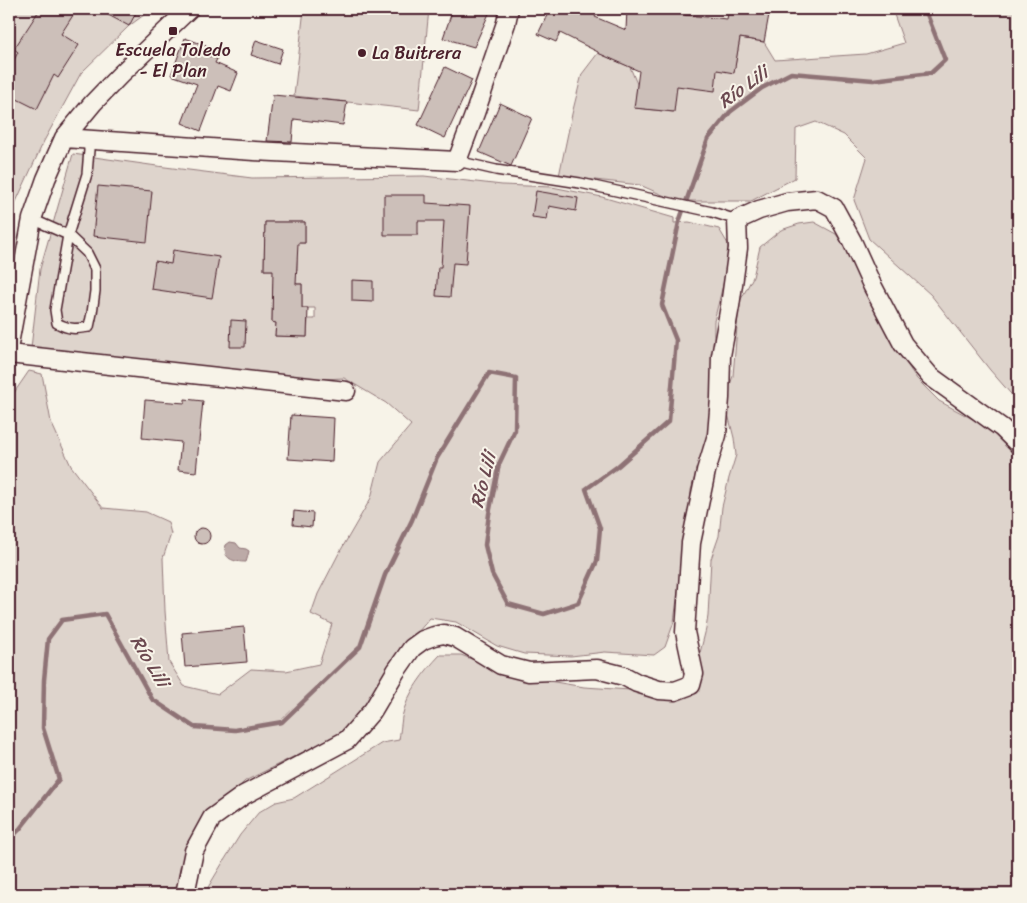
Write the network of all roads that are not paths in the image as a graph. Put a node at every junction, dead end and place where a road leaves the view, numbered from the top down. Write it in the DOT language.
graph roads {
  1 [pos="189,9"];
  2 [pos="509,9"];
  3 [pos="64,138"];
  4 [pos="88,140"];
  5 [pos="457,161"];
  6 [pos="32,219"];
  7 [pos="737,220"];
  8 [pos="68,236"];
  9 [pos="9,344"];
  10 [pos="9,354"];
  11 [pos="346,391"];
  12 [pos="1018,444"];
  13 [pos="185,894"];
  1 -- 3 [label="street"];
  2 -- 5 [label="street"];
  3 -- 4 [label="street"];
  3 -- 6 [label="street"];
  4 -- 5 [label="street"];
  4 -- 8 [label="lane"];
  5 -- 7 [label="lane"];
  6 -- 8 [label="lane"];
  6 -- 9 [label="street"];
  7 -- 12 [label="street"];
  7 -- 13 [label="street"];
  8 -- 8 [label="lane"];
  10 -- 11 [label="street"];
}
